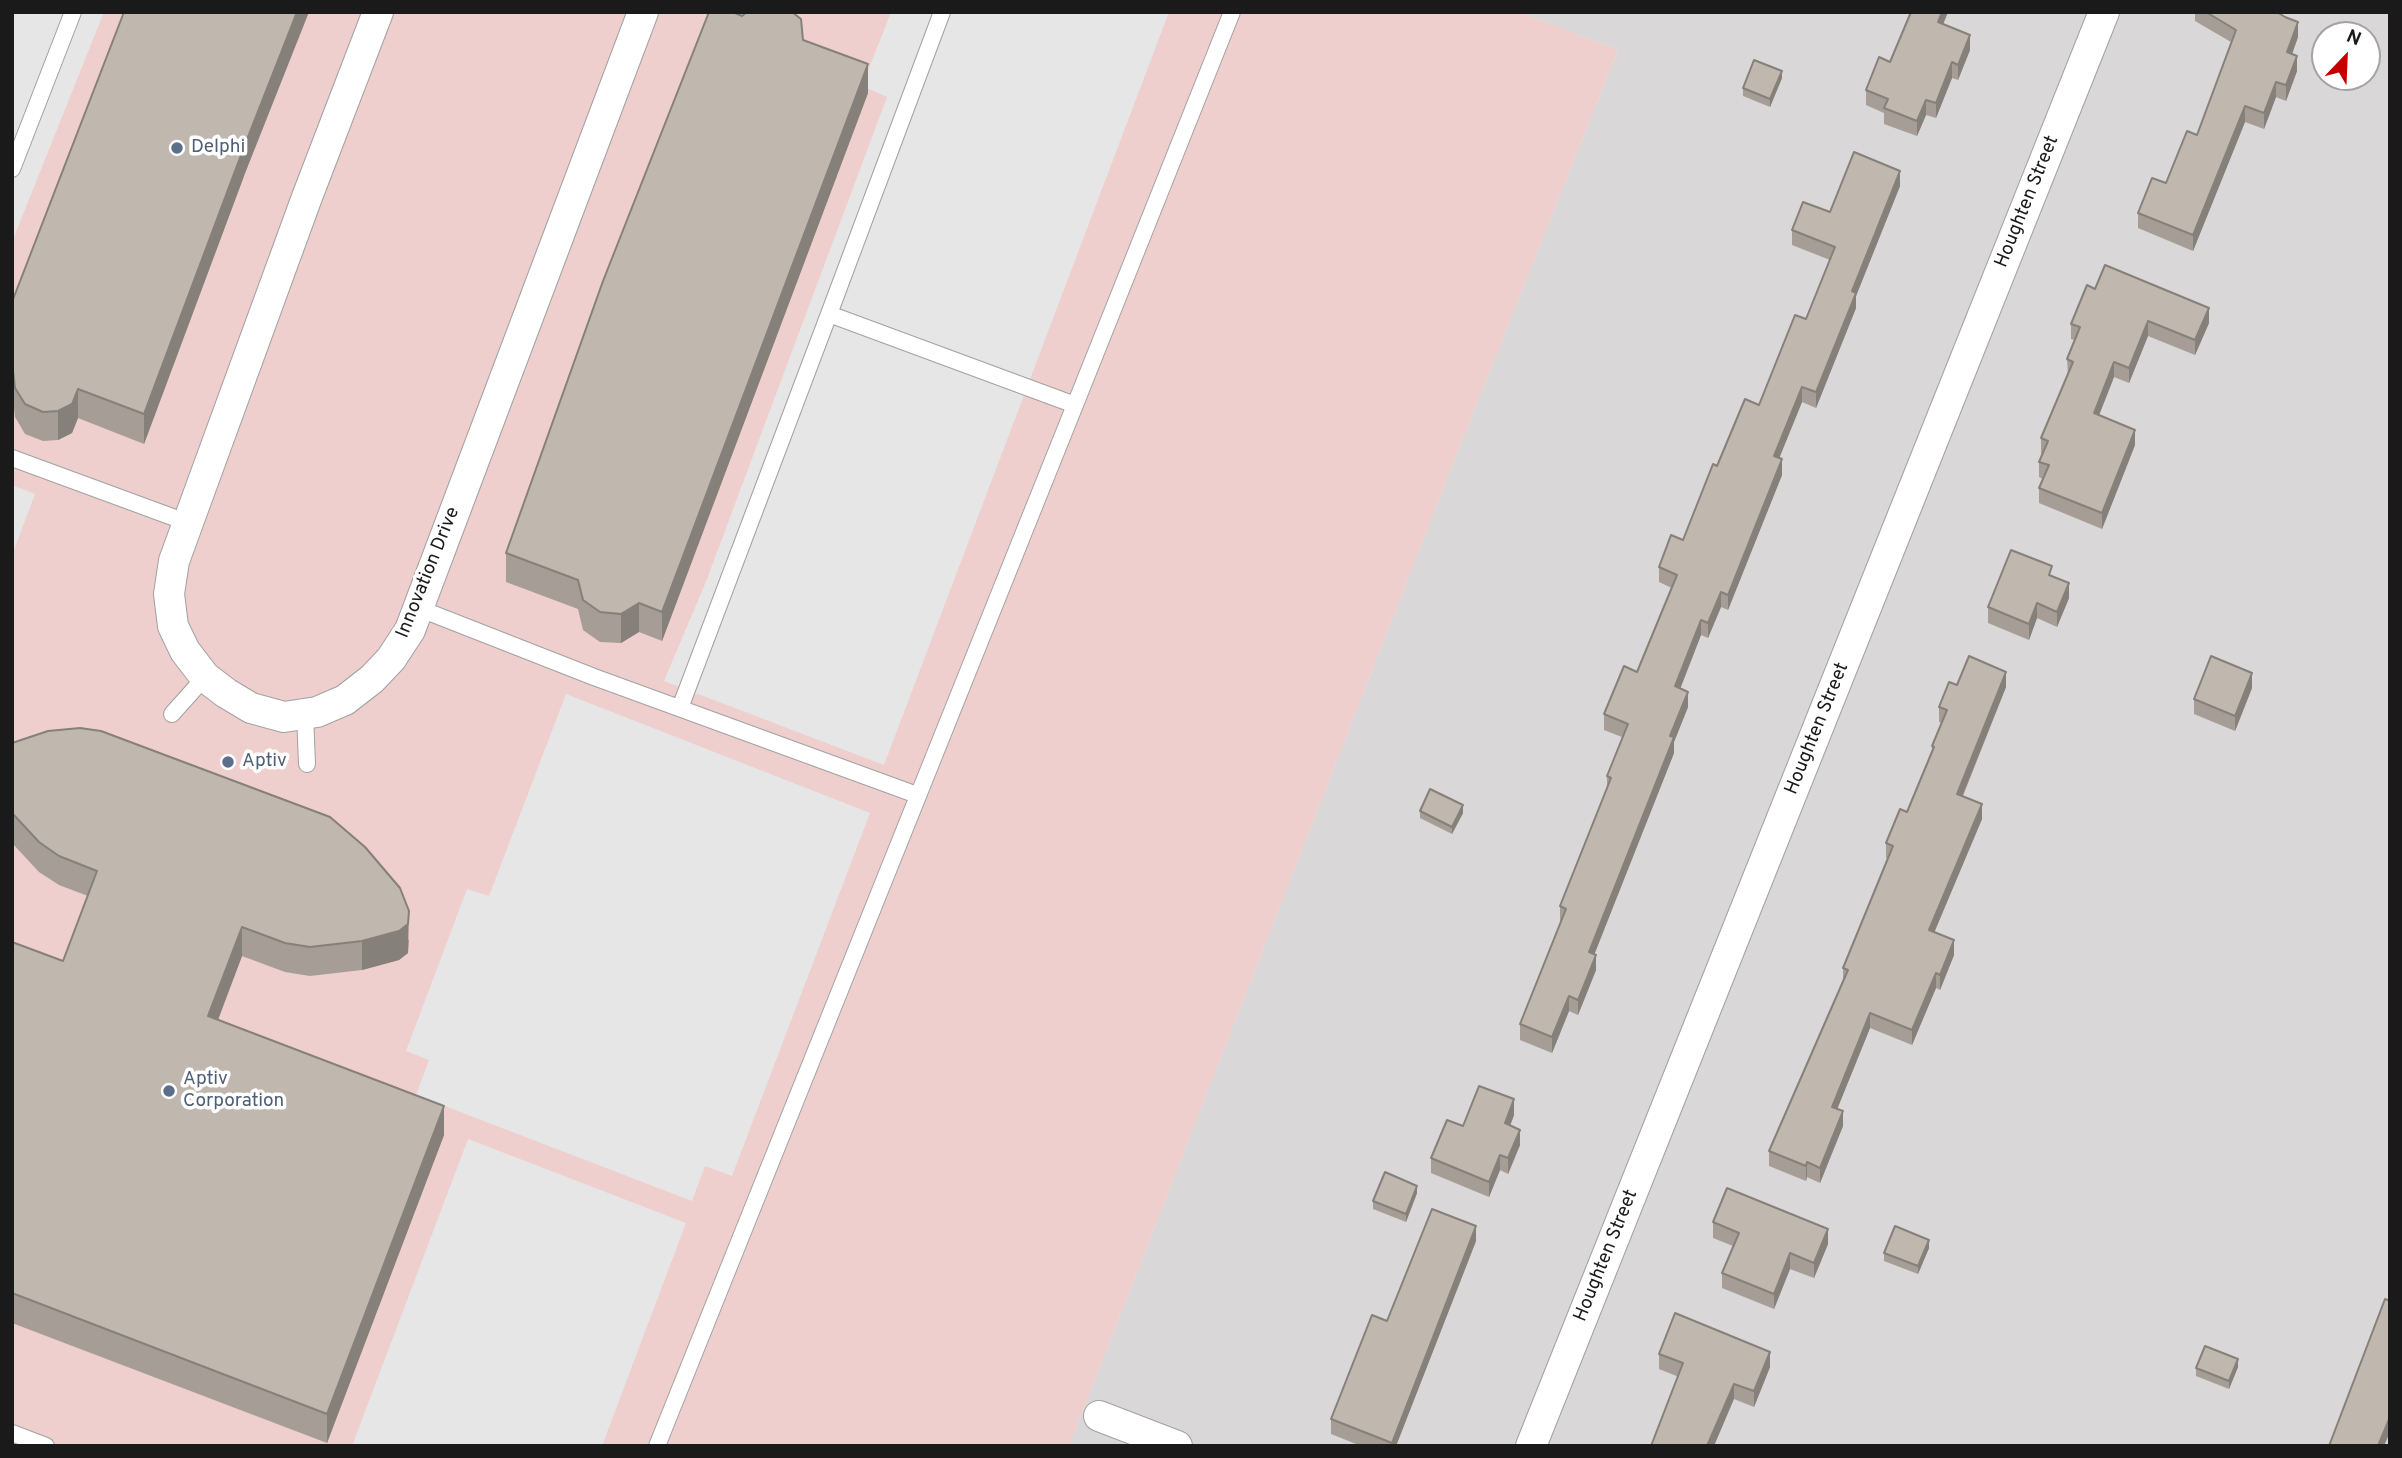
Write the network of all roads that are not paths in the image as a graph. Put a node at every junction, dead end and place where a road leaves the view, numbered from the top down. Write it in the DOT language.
graph roads {
  1 [pos="73,12"];
  2 [pos="378,12"];
  3 [pos="643,12"];
  4 [pos="942,12"];
  5 [pos="1233,12"];
  6 [pos="2104,12"];
  7 [pos="12,169"];
  8 [pos="829,314"];
  9 [pos="1075,405"];
  10 [pos="12,458"];
  11 [pos="187,522"];
  12 [pos="418,608"];
  13 [pos="205,677"];
  14 [pos="680,708"];
  15 [pos="172,714"];
  16 [pos="305,714"];
  17 [pos="307,764"];
  18 [pos="917,795"];
  19 [pos="1099,1416"];
  20 [pos="12,1433"];
  21 [pos="46,1446"];
  22 [pos="657,1446"];
  23 [pos="1177,1446"];
  24 [pos="1531,1446"];
  1 -- 7 [label="lane"];
  2 -- 11 [label="street, Innovation Drive"];
  3 -- 12 [label="street, Innovation Drive"];
  4 -- 8 [label="lane"];
  5 -- 9 [label="lane"];
  6 -- 24 [label="street, Houghten Street"];
  8 -- 9 [label="lane"];
  8 -- 14 [label="lane"];
  9 -- 18 [label="lane"];
  10 -- 11 [label="lane"];
  11 -- 13 [label="street, Innovation Drive"];
  12 -- 14 [label="lane"];
  12 -- 16 [label="street, Innovation Drive"];
  13 -- 15 [label="lane"];
  13 -- 16 [label="street, Innovation Drive"];
  14 -- 18 [label="lane"];
  16 -- 17 [label="lane"];
  18 -- 22 [label="lane"];
  19 -- 23 [label="street"];
  20 -- 21 [label="lane"];
}
